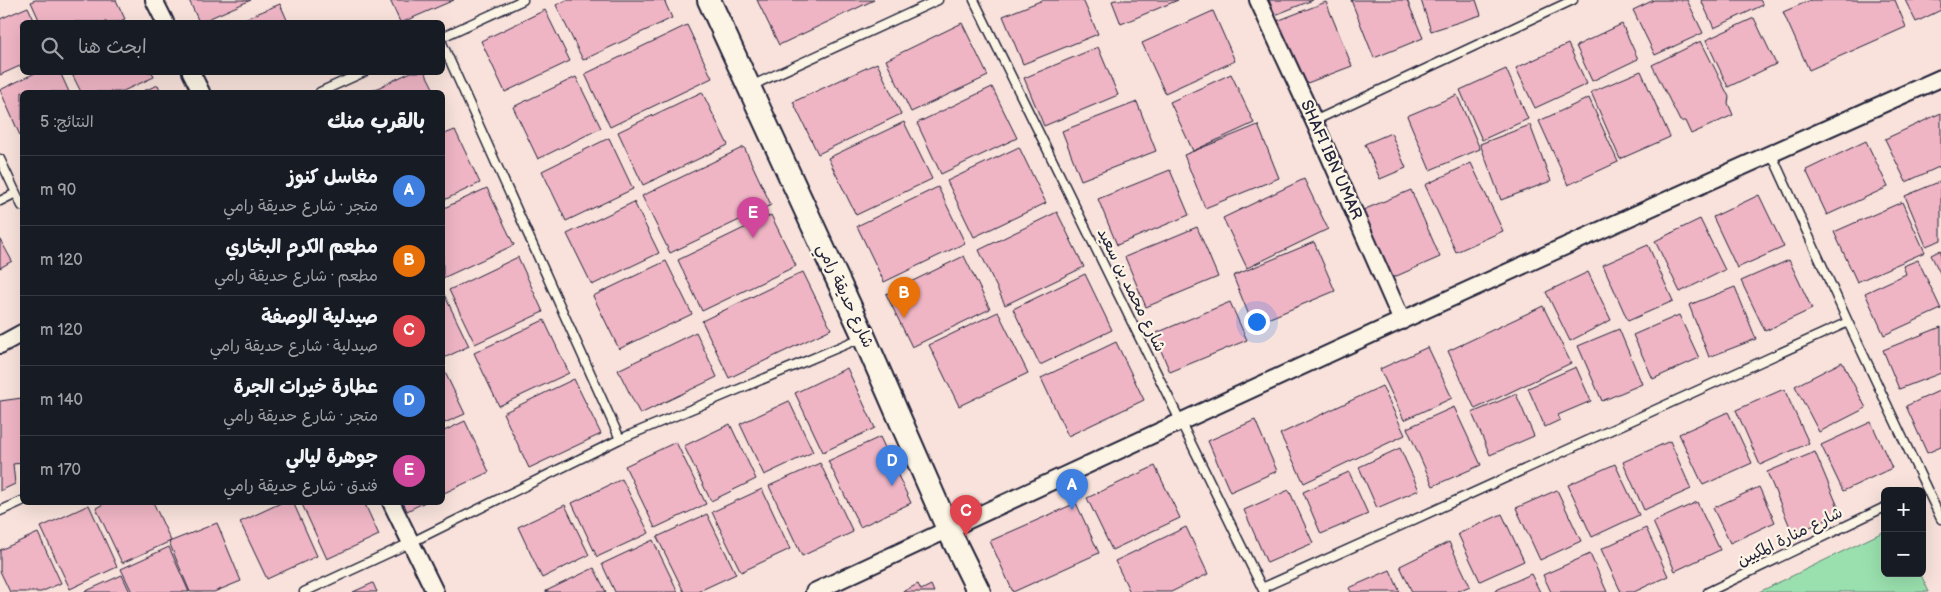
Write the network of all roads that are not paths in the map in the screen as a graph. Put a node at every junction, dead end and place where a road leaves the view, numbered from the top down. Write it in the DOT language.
graph roads {
  1 [pos="154,0"];
  2 [pos="523,0"];
  3 [pos="709,0"];
  4 [pos="938,0"];
  5 [pos="974,0"];
  6 [pos="1258,0"];
  7 [pos="1574,0"];
  8 [pos="165,20"];
  9 [pos="445,36"];
  10 [pos="445,50"];
  11 [pos="192,75"];
  12 [pos="357,75"];
  13 [pos="1941,78"];
  14 [pos="748,87"];
  15 [pos="200,90"];
  16 [pos="324,90"];
  17 [pos="1314,121"];
  18 [pos="1771,153"];
  19 [pos="0,159"];
  20 [pos="16,192"];
  21 [pos="0,201"];
  22 [pos="20,201"];
  23 [pos="1402,321"];
  24 [pos="1848,322"];
  25 [pos="20,334"];
  26 [pos="864,337"];
  27 [pos="0,345"];
  28 [pos="1181,422"];
  29 [pos="620,439"];
  30 [pos="1922,487"];
  31 [pos="1926,494"];
  32 [pos="20,502"];
  33 [pos="391,505"];
  34 [pos="1881,509"];
  35 [pos="0,511"];
  36 [pos="1941,519"];
  37 [pos="948,529"];
  38 [pos="410,543"];
  39 [pos="1263,590"];
  40 [pos="304,592"];
  41 [pos="435,592"];
  42 [pos="814,592"];
  43 [pos="979,592"];
  44 [pos="1708,592"];
  1 -- 8 [label="street"];
  2 -- 9 [label="lane"];
  3 -- 14 [label="street, شارع حديقة رامي"];
  4 -- 14 [label="lane"];
  5 -- 28 [label="lane, شارع محمد بن سعيد"];
  6 -- 17 [label="street, SHAFI IBN UMAR"];
  7 -- 17 [label="lane"];
  10 -- 29 [label="lane"];
  11 -- 15 [label="street"];
  12 -- 16 [label="lane"];
  13 -- 18 [label="street"];
  14 -- 26 [label="street, شارع حديقة رامي"];
  17 -- 23 [label="street, SHAFI IBN UMAR"];
  18 -- 23 [label="street"];
  18 -- 24 [label="lane"];
  19 -- 20 [label="lane"];
  20 -- 21 [label="lane"];
  20 -- 22 [label="lane"];
  23 -- 28 [label="street"];
  24 -- 30 [label="lane"];
  24 -- 39 [label="lane"];
  25 -- 27 [label="street"];
  26 -- 29 [label="lane"];
  26 -- 37 [label="street, شارع حديقة رامي"];
  28 -- 37 [label="street"];
  28 -- 39 [label="lane, شارع محمد بن سعيد"];
  29 -- 38 [label="lane"];
  31 -- 36 [label="lane"];
  32 -- 35 [label="lane"];
  33 -- 38 [label="street"];
  34 -- 44 [label="lane, شارع منارة المكيين"];
  37 -- 42 [label="street"];
  37 -- 43 [label="street, شارع حديقة رامي"];
  38 -- 40 [label="lane"];
  38 -- 41 [label="street"];
}
